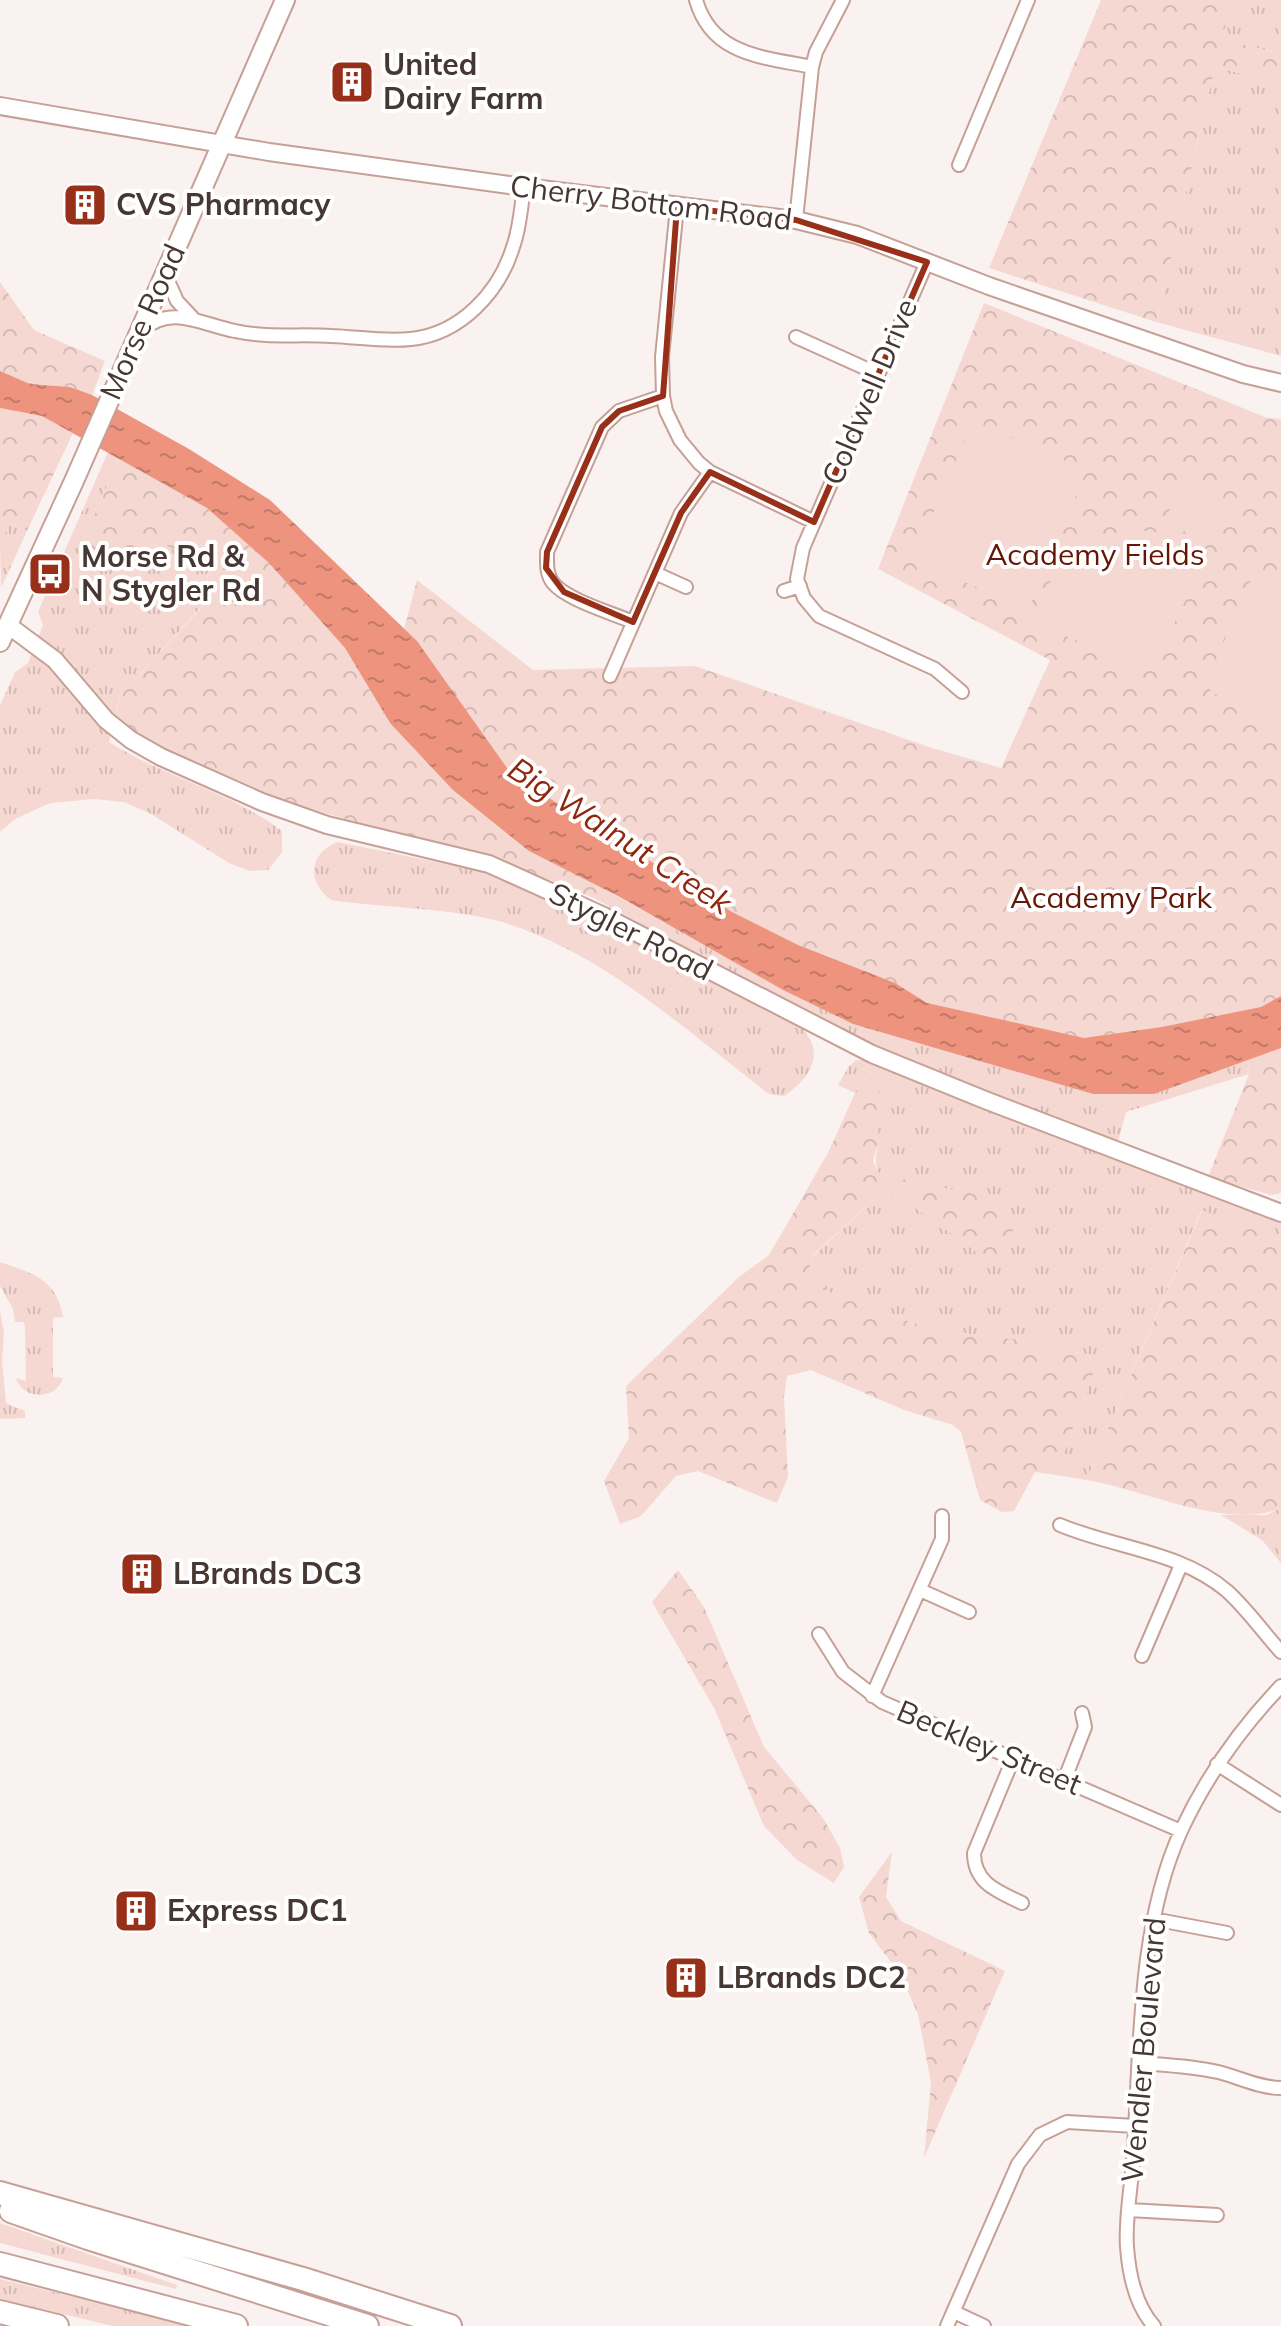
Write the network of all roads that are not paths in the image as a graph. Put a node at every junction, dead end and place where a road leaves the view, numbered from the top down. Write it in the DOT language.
graph roads {
  1 [pos="285,0"];
  2 [pos="696,0"];
  3 [pos="843,0"];
  4 [pos="1028,0"];
  5 [pos="812,67"];
  6 [pos="0,106"];
  7 [pos="221,144"];
  8 [pos="959,165"];
  9 [pos="524,187"];
  10 [pos="677,207"];
  11 [pos="796,220"];
  12 [pos="927,262"];
  13 [pos="165,274"];
  14 [pos="193,318"];
  15 [pos="138,335"];
  16 [pos="796,337"];
  17 [pos="878,374"];
  18 [pos="1281,383"];
  19 [pos="663,396"];
  20 [pos="710,472"];
  21 [pos="814,522"];
  22 [pos="655,573"];
  23 [pos="800,586"];
  24 [pos="686,587"];
  25 [pos="784,591"];
  26 [pos="633,622"];
  27 [pos="8,625"];
  28 [pos="0,642"];
  29 [pos="610,676"];
  30 [pos="962,692"];
  31 [pos="1281,1213"];
  32 [pos="942,1516"];
  33 [pos="1060,1525"];
  34 [pos="1181,1565"];
  35 [pos="920,1590"];
  36 [pos="969,1612"];
  37 [pos="819,1634"];
  38 [pos="1281,1652"];
  39 [pos="1142,1656"];
  40 [pos="1281,1686"];
  41 [pos="872,1696"];
  42 [pos="1082,1713"];
  43 [pos="1013,1759"];
  44 [pos="1217,1764"];
  45 [pos="1064,1781"];
  46 [pos="1281,1805"];
  47 [pos="1181,1831"];
  48 [pos="1022,1903"];
  49 [pos="1153,1919"];
  50 [pos="1227,1933"];
  51 [pos="1140,2063"];
  52 [pos="1281,2088"];
  53 [pos="1135,2126"];
  54 [pos="0,2193"];
  55 [pos="0,2207"];
  56 [pos="1129,2210"];
  57 [pos="1217,2215"];
  58 [pos="0,2264"];
  59 [pos="0,2312"];
  60 [pos="954,2312"];
  61 [pos="0,2320"];
  62 [pos="43,2326"];
  63 [pos="57,2326"];
  64 [pos="236,2326"];
  65 [pos="367,2326"];
  66 [pos="450,2326"];
  67 [pos="947,2326"];
  68 [pos="984,2326"];
  69 [pos="1154,2326"];
  1 -- 7 [label="main road, Morse Road"];
  2 -- 5 [label="street"];
  3 -- 5 [label="street"];
  4 -- 8 [label="street"];
  5 -- 11 [label="street"];
  6 -- 7 [label="main road, Cherry Bottom Road"];
  7 -- 9 [label="main road, Cherry Bottom Road"];
  7 -- 13 [label="main road, Morse Road"];
  9 -- 10 [label="main road, Cherry Bottom Road"];
  9 -- 14 [label="street"];
  10 -- 11 [label="main road, Cherry Bottom Road"];
  10 -- 19 [label="street"];
  11 -- 12 [label="main road, Cherry Bottom Road"];
  12 -- 17 [label="street, Coldwell Drive"];
  12 -- 18 [label="main road, Cherry Bottom Road"];
  13 -- 14 [label="street"];
  13 -- 15 [label="main road, Morse Road"];
  14 -- 15 [label="street"];
  15 -- 27 [label="main road, Morse Road"];
  16 -- 17 [label="street"];
  17 -- 21 [label="street, Coldwell Drive"];
  19 -- 20 [label="street"];
  19 -- 26 [label="street"];
  20 -- 21 [label="street"];
  20 -- 22 [label="street"];
  21 -- 23 [label="street, Coldwell Drive"];
  22 -- 24 [label="street"];
  22 -- 26 [label="street"];
  23 -- 25 [label="street"];
  23 -- 30 [label="street"];
  26 -- 29 [label="street"];
  27 -- 28 [label="main road, Morse Road"];
  27 -- 31 [label="main road, Stygler Road"];
  32 -- 35 [label="street"];
  33 -- 34 [label="street"];
  34 -- 38 [label="street"];
  34 -- 39 [label="street"];
  35 -- 36 [label="street"];
  35 -- 41 [label="street"];
  37 -- 41 [label="street, Beckley Street"];
  40 -- 44 [label="street, Wendler Boulevard"];
  41 -- 43 [label="street, Beckley Street"];
  42 -- 45 [label="street"];
  43 -- 45 [label="street, Beckley Street"];
  43 -- 48 [label="street"];
  44 -- 46 [label="street"];
  44 -- 47 [label="street, Wendler Boulevard"];
  45 -- 47 [label="street, Beckley Street"];
  47 -- 49 [label="street, Wendler Boulevard"];
  49 -- 50 [label="street"];
  49 -- 51 [label="street, Wendler Boulevard"];
  51 -- 52 [label="street"];
  51 -- 53 [label="street, Wendler Boulevard"];
  53 -- 56 [label="street, Wendler Boulevard"];
  53 -- 60 [label="street"];
  54 -- 66 [label="highway"];
  55 -- 65 [label="highway"];
  56 -- 57 [label="street"];
  56 -- 69 [label="street, Wendler Boulevard"];
  58 -- 64 [label="highway"];
  59 -- 63 [label="highway"];
  60 -- 67 [label="street"];
  60 -- 68 [label="street"];
  61 -- 62 [label="highway"];
}
